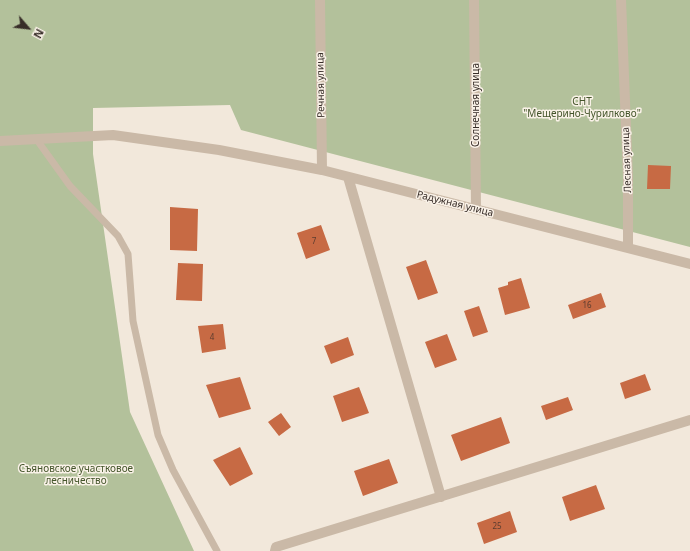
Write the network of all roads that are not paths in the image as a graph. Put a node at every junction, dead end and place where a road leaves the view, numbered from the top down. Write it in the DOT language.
graph roads {
  1 [pos="320,0"];
  2 [pos="474,0"];
  3 [pos="621,0"];
  4 [pos="37,140"];
  5 [pos="0,141"];
  6 [pos="322,170"];
  7 [pos="348,177"];
  8 [pos="476,209"];
  9 [pos="628,248"];
  10 [pos="690,264"];
  11 [pos="690,420"];
  12 [pos="441,497"];
  13 [pos="217,551"];
  14 [pos="275,551"];
  1 -- 6 [label="street, Речная улица"];
  2 -- 8 [label="street, Солнечная улица"];
  3 -- 9 [label="street, Лесная улица"];
  4 -- 5 [label="street, Радужная улица"];
  4 -- 6 [label="street, Радужная улица"];
  4 -- 13 [label="lane"];
  6 -- 7 [label="street, Радужная улица"];
  7 -- 8 [label="street, Радужная улица"];
  7 -- 12 [label="street"];
  8 -- 9 [label="street, Радужная улица"];
  9 -- 10 [label="street, Радужная улица"];
  11 -- 12 [label="street"];
  12 -- 14 [label="street"];
}
